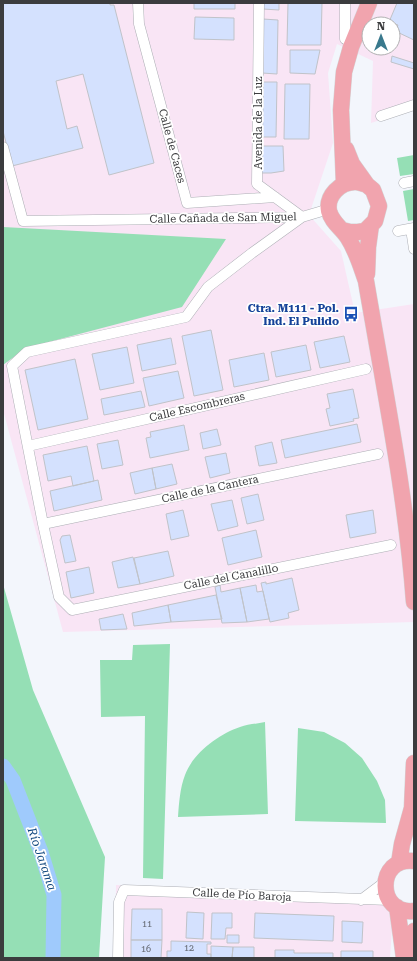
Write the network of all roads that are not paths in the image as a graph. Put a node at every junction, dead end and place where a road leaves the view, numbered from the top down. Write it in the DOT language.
graph roads {
  1 [pos="138,3"];
  2 [pos="259,3"];
  3 [pos="345,3"];
  4 [pos="369,3"];
  5 [pos="345,38"];
  6 [pos="414,105"];
  7 [pos="380,116"];
  8 [pos="343,142"];
  9 [pos="3,147"];
  10 [pos="344,184"];
  11 [pos="367,185"];
  12 [pos="275,197"];
  13 [pos="329,209"];
  14 [pos="302,216"];
  15 [pos="371,226"];
  16 [pos="412,229"];
  17 [pos="342,230"];
  18 [pos="398,231"];
  19 [pos="414,249"];
  20 [pos="366,281"];
  21 [pos="366,369"];
  22 [pos="28,446"];
  23 [pos="378,454"];
  24 [pos="43,524"];
  25 [pos="391,545"];
  26 [pos="414,602"];
  27 [pos="414,763"];
  28 [pos="413,813"];
  29 [pos="406,862"];
  30 [pos="385,882"];
  31 [pos="360,900"];
  32 [pos="393,904"];
  33 [pos="414,911"];
  34 [pos="414,931"];
  35 [pos="118,958"];
  36 [pos="404,958"];
  37 [pos="408,958"];
  1 -- 12 [label="street, Calle de Caces"];
  2 -- 12 [label="street, Avenida de la Luz"];
  3 -- 5 [label="street"];
  4 -- 8 [label="main road"];
  6 -- 7 [label="street"];
  8 -- 10 [label="main road"];
  8 -- 11 [label="main road"];
  9 -- 14 [label="street, Calle Cañada de San Miguel"];
  10 -- 11 [label="main road"];
  10 -- 13 [label="main road"];
  11 -- 15 [label="main road"];
  12 -- 14 [label="street, Avenida de la Luz"];
  13 -- 14 [label="street"];
  13 -- 17 [label="main road"];
  14 -- 22 [label="street, Calle Cañada de San Miguel"];
  15 -- 17 [label="main road"];
  15 -- 20 [label="main road"];
  16 -- 18 [label="street"];
  16 -- 19 [label="street"];
  17 -- 20 [label="main road"];
  20 -- 26 [label="main road"];
  21 -- 22 [label="street, Calle Escombreras"];
  22 -- 24 [label="street"];
  23 -- 24 [label="street, Calle de la Cantera"];
  24 -- 25 [label="street, Calle del Canalillo"];
  27 -- 28 [label="main road"];
  28 -- 29 [label="main road"];
  29 -- 30 [label="main road"];
  30 -- 31 [label="street"];
  30 -- 32 [label="main road"];
  31 -- 32 [label="street, Calle de Pío Baroja"];
  31 -- 35 [label="street, Calle de Pío Baroja"];
  32 -- 33 [label="main road"];
  32 -- 36 [label="main road"];
  34 -- 37 [label="main road"];
}
